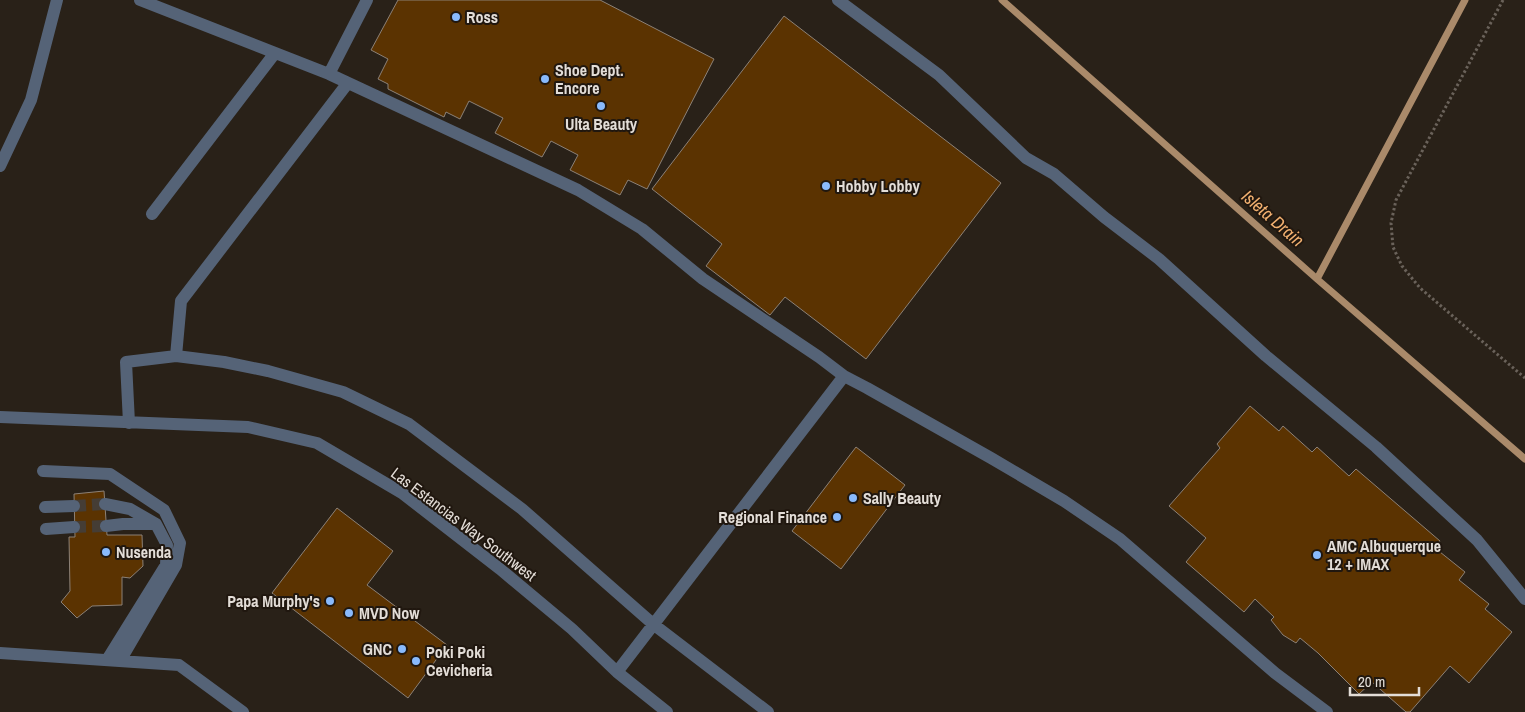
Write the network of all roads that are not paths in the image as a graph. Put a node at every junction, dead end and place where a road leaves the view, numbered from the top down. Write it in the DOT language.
graph roads {
  1 [pos="57,0"];
  2 [pos="140,0"];
  3 [pos="366,0"];
  4 [pos="838,0"];
  5 [pos="275,53"];
  6 [pos="329,74"];
  7 [pos="347,84"];
  8 [pos="0,166"];
  9 [pos="152,214"];
  10 [pos="176,356"];
  11 [pos="844,376"];
  12 [pos="0,417"];
  13 [pos="129,423"];
  14 [pos="43,471"];
  15 [pos="105,504"];
  16 [pos="74,506"];
  17 [pos="45,507"];
  18 [pos="156,524"];
  19 [pos="106,526"];
  20 [pos="74,527"];
  21 [pos="46,529"];
  22 [pos="1525,599"];
  23 [pos="654,624"];
  24 [pos="0,653"];
  25 [pos="107,660"];
  26 [pos="120,661"];
  27 [pos="617,672"];
  28 [pos="243,712"];
  29 [pos="667,712"];
  30 [pos="768,712"];
  31 [pos="1327,712"];
  1 -- 8 [label="street"];
  2 -- 5 [label="street"];
  3 -- 6 [label="street"];
  4 -- 22 [label="street"];
  5 -- 6 [label="street"];
  5 -- 9 [label="street"];
  6 -- 7 [label="street"];
  7 -- 10 [label="street"];
  7 -- 11 [label="street"];
  10 -- 13 [label="street"];
  10 -- 23 [label="street"];
  11 -- 23 [label="street"];
  11 -- 31 [label="street"];
  12 -- 13 [label="street, Las Estancias Way Southwest"];
  13 -- 27 [label="street, Las Estancias Way Southwest"];
  14 -- 26 [label="street"];
  15 -- 18 [label="street"];
  16 -- 17 [label="street"];
  18 -- 19 [label="street"];
  18 -- 25 [label="street"];
  20 -- 21 [label="street"];
  23 -- 27 [label="street"];
  23 -- 30 [label="street"];
  24 -- 25 [label="street"];
  25 -- 26 [label="street"];
  26 -- 28 [label="street"];
  27 -- 29 [label="street, Las Estancias Way Southwest"];
}
